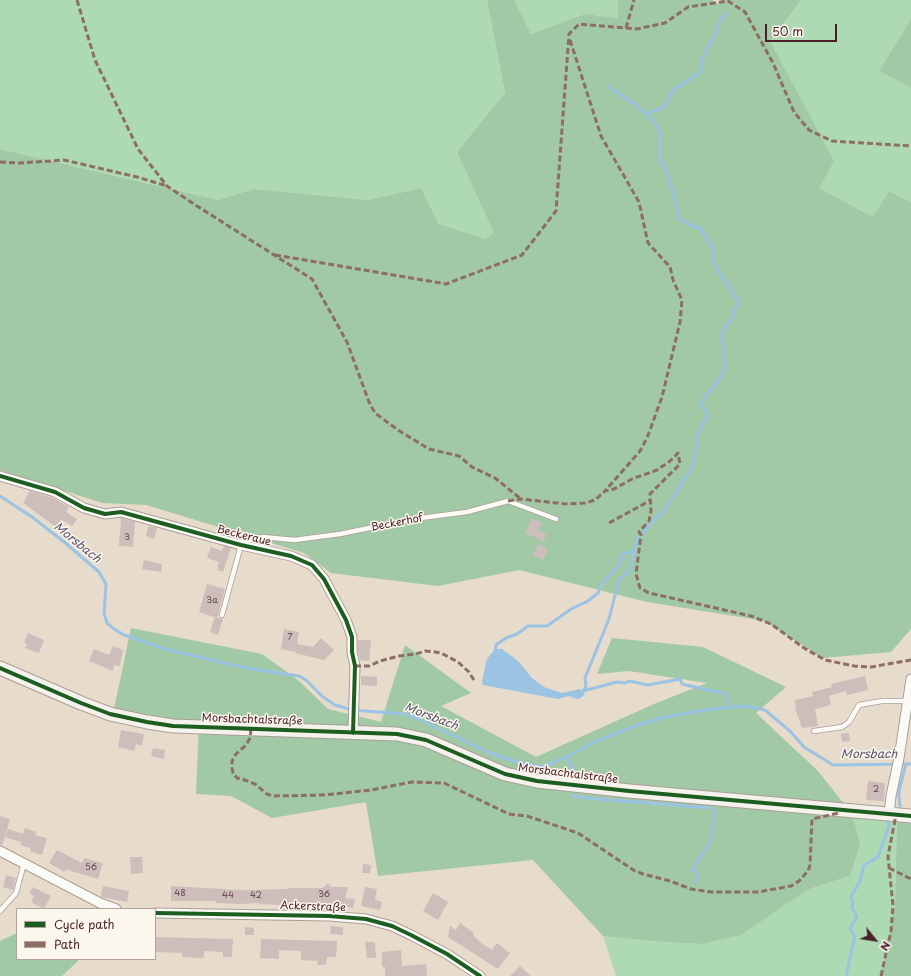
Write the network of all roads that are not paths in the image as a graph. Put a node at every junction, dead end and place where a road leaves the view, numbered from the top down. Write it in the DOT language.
graph roads {
  1 [pos="0,476"];
  2 [pos="556,519"];
  3 [pos="238,544"];
  4 [pos="222,615"];
  5 [pos="0,668"];
  6 [pos="911,679"];
  7 [pos="907,701"];
  8 [pos="814,731"];
  9 [pos="353,733"];
  10 [pos="889,815"];
  11 [pos="911,816"];
  12 [pos="0,851"];
  13 [pos="24,863"];
  14 [pos="113,908"];
  15 [pos="0,911"];
  16 [pos="156,913"];
  17 [pos="480,976"];
  1 -- 3 [label="street, Beckeraue"];
  2 -- 3 [label="lane, Beckerhof"];
  3 -- 4 [label="lane"];
  3 -- 9 [label="street, Beckeraue"];
  5 -- 9 [label="main road, Morsbachtalstraße"];
  6 -- 7 [label="street"];
  7 -- 8 [label="lane"];
  7 -- 10 [label="street"];
  9 -- 10 [label="main road, Morsbachtalstraße"];
  10 -- 11 [label="main road, Morsbachtalstraße"];
  12 -- 13 [label="street"];
  13 -- 14 [label="street"];
  13 -- 15 [label="lane"];
  16 -- 17 [label="street, Ackerstraße"];
}
